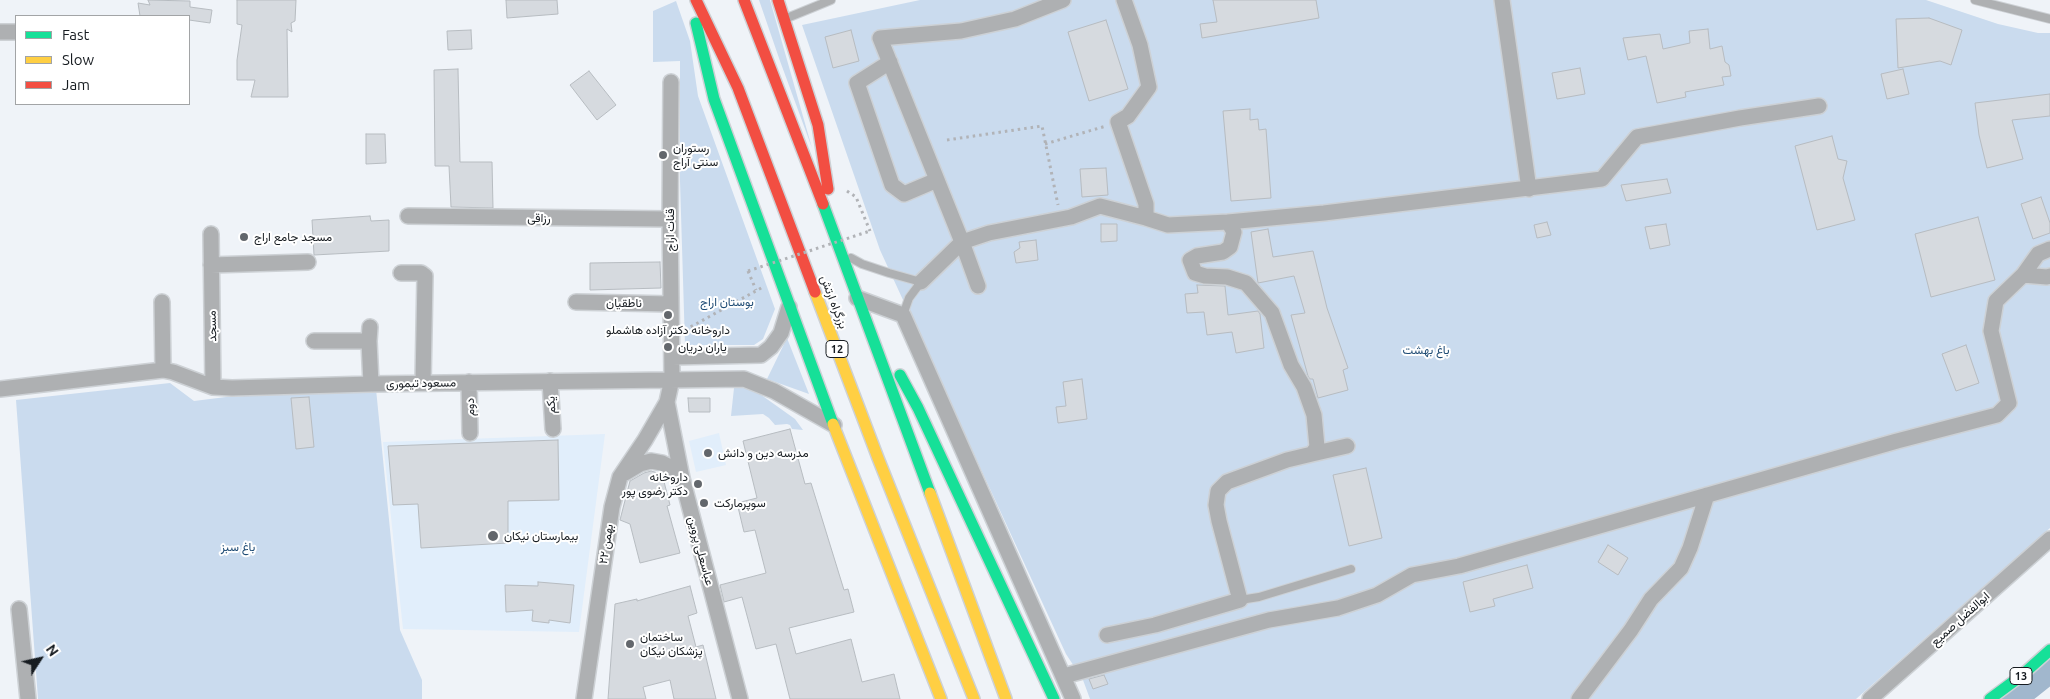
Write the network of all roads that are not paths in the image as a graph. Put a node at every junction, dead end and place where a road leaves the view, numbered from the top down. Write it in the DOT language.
graph roads {
  1 [pos="692,0"];
  2 [pos="696,0"];
  3 [pos="744,0"];
  4 [pos="778,0"];
  5 [pos="831,0"];
  6 [pos="1063,0"];
  7 [pos="1124,0"];
  8 [pos="1502,0"];
  9 [pos="1975,0"];
  10 [pos="784,19"];
  11 [pos="2050,19"];
  12 [pos="0,32"];
  13 [pos="15,32"];
  14 [pos="890,62"];
  15 [pos="671,82"];
  16 [pos="1819,106"];
  17 [pos="937,180"];
  18 [pos="1529,189"];
  19 [pos="408,216"];
  20 [pos="1146,218"];
  21 [pos="670,219"];
  22 [pos="1228,222"];
  23 [pos="211,234"];
  24 [pos="834,234"];
  25 [pos="962,242"];
  26 [pos="2050,249"];
  27 [pos="840,251"];
  28 [pos="308,262"];
  29 [pos="212,264"];
  30 [pos="401,273"];
  31 [pos="2023,275"];
  32 [pos="2050,276"];
  33 [pos="921,282"];
  34 [pos="978,286"];
  35 [pos="857,298"];
  36 [pos="162,302"];
  37 [pos="576,302"];
  38 [pos="671,304"];
  39 [pos="790,306"];
  40 [pos="903,315"];
  41 [pos="314,341"];
  42 [pos="672,357"];
  43 [pos="163,370"];
  44 [pos="672,379"];
  45 [pos="550,381"];
  46 [pos="469,382"];
  47 [pos="422,383"];
  48 [pos="372,384"];
  49 [pos="213,387"];
  50 [pos="0,389"];
  51 [pos="667,402"];
  52 [pos="834,425"];
  53 [pos="553,429"];
  54 [pos="470,432"];
  55 [pos="848,436"];
  56 [pos="1347,446"];
  57 [pos="864,447"];
  58 [pos="1312,454"];
  59 [pos="878,458"];
  60 [pos="620,477"];
  61 [pos="682,478"];
  62 [pos="875,478"];
  63 [pos="1707,495"];
  64 [pos="872,497"];
  65 [pos="869,517"];
  66 [pos="2050,539"];
  67 [pos="1351,569"];
  68 [pos="1240,600"];
  69 [pos="19,609"];
  70 [pos="1107,635"];
  71 [pos="2050,650"];
  72 [pos="1064,676"];
  73 [pos="1006,698"];
  74 [pos="28,699"];
  75 [pos="584,699"];
  76 [pos="740,699"];
  77 [pos="941,699"];
  78 [pos="974,699"];
  79 [pos="1054,699"];
  80 [pos="1074,699"];
  81 [pos="1578,699"];
  82 [pos="1870,699"];
  83 [pos="1990,699"];
  1 -- 39 [label="highway"];
  2 -- 59 [label="highway, بزرگراه ارتش / 12"];
  3 -- 24 [label="highway, بزرگراه ارتش"];
  4 -- 10 [label="highway"];
  5 -- 10 [label="lane"];
  6 -- 14 [label="street"];
  7 -- 20 [label="street"];
  8 -- 18 [label="street"];
  9 -- 11 [label="lane"];
  10 -- 24 [label="highway"];
  12 -- 13 [label="street"];
  14 -- 17 [label="street"];
  14 -- 17 [label="street"];
  15 -- 21 [label="street, قنات اراج"];
  16 -- 18 [label="street"];
  17 -- 25 [label="street"];
  18 -- 22 [label="street"];
  19 -- 21 [label="street, رزاقی"];
  20 -- 22 [label="street"];
  20 -- 25 [label="street"];
  21 -- 38 [label="street, قنات اراج"];
  22 -- 58 [label="street"];
  23 -- 29 [label="street, مسجد"];
  24 -- 27 [label="highway, بزرگراه ارتش"];
  25 -- 33 [label="street"];
  25 -- 34 [label="street"];
  26 -- 31 [label="street"];
  27 -- 33 [label="lane"];
  27 -- 35 [label="highway, بزرگراه ارتش"];
  28 -- 29 [label="street"];
  29 -- 49 [label="street, مسجد"];
  30 -- 47 [label="street"];
  31 -- 32 [label="street"];
  31 -- 63 [label="street"];
  33 -- 40 [label="lane"];
  35 -- 40 [label="street"];
  35 -- 73 [label="highway, بزرگراه ارتش"];
  35 -- 79 [label="highway"];
  36 -- 43 [label="street"];
  37 -- 38 [label="street, ناطقیان"];
  38 -- 42 [label="street, قنات اراج"];
  39 -- 42 [label="street"];
  39 -- 52 [label="highway"];
  40 -- 72 [label="street"];
  41 -- 48 [label="street"];
  42 -- 44 [label="street, قنات اراج"];
  43 -- 49 [label="street, مسعود تیموری"];
  43 -- 50 [label="street, مسعود تیموری"];
  44 -- 45 [label="street, مسعود تیموری"];
  44 -- 51 [label="street, قنات اراج"];
  44 -- 52 [label="street, مسعود تیموری"];
  45 -- 46 [label="street, مسعود تیموری"];
  45 -- 53 [label="street, یکم"];
  46 -- 47 [label="street, مسعود تیموری"];
  46 -- 54 [label="street, دوم"];
  47 -- 48 [label="street, مسعود تیموری"];
  48 -- 49 [label="street, مسعود تیموری"];
  51 -- 60 [label="street, ۲۲ بهمن"];
  51 -- 61 [label="street, عباسعلی پروین"];
  52 -- 55 [label="highway"];
  52 -- 65 [label="highway"];
  56 -- 58 [label="street"];
  57 -- 59 [label="highway"];
  58 -- 68 [label="street"];
  59 -- 62 [label="highway"];
  59 -- 78 [label="highway, بزرگراه ارتش / 12"];
  60 -- 61 [label="street"];
  60 -- 75 [label="street, ۲۲ بهمن"];
  61 -- 76 [label="street, عباسعلی پروین"];
  63 -- 72 [label="street"];
  63 -- 81 [label="street"];
  64 -- 65 [label="highway"];
  65 -- 77 [label="highway"];
  66 -- 82 [label="street, ابوالفضل صمیع"];
  67 -- 68 [label="lane"];
  68 -- 70 [label="street"];
  69 -- 74 [label="street"];
  71 -- 83 [label="highway, 13"];
  72 -- 80 [label="street"];
}
